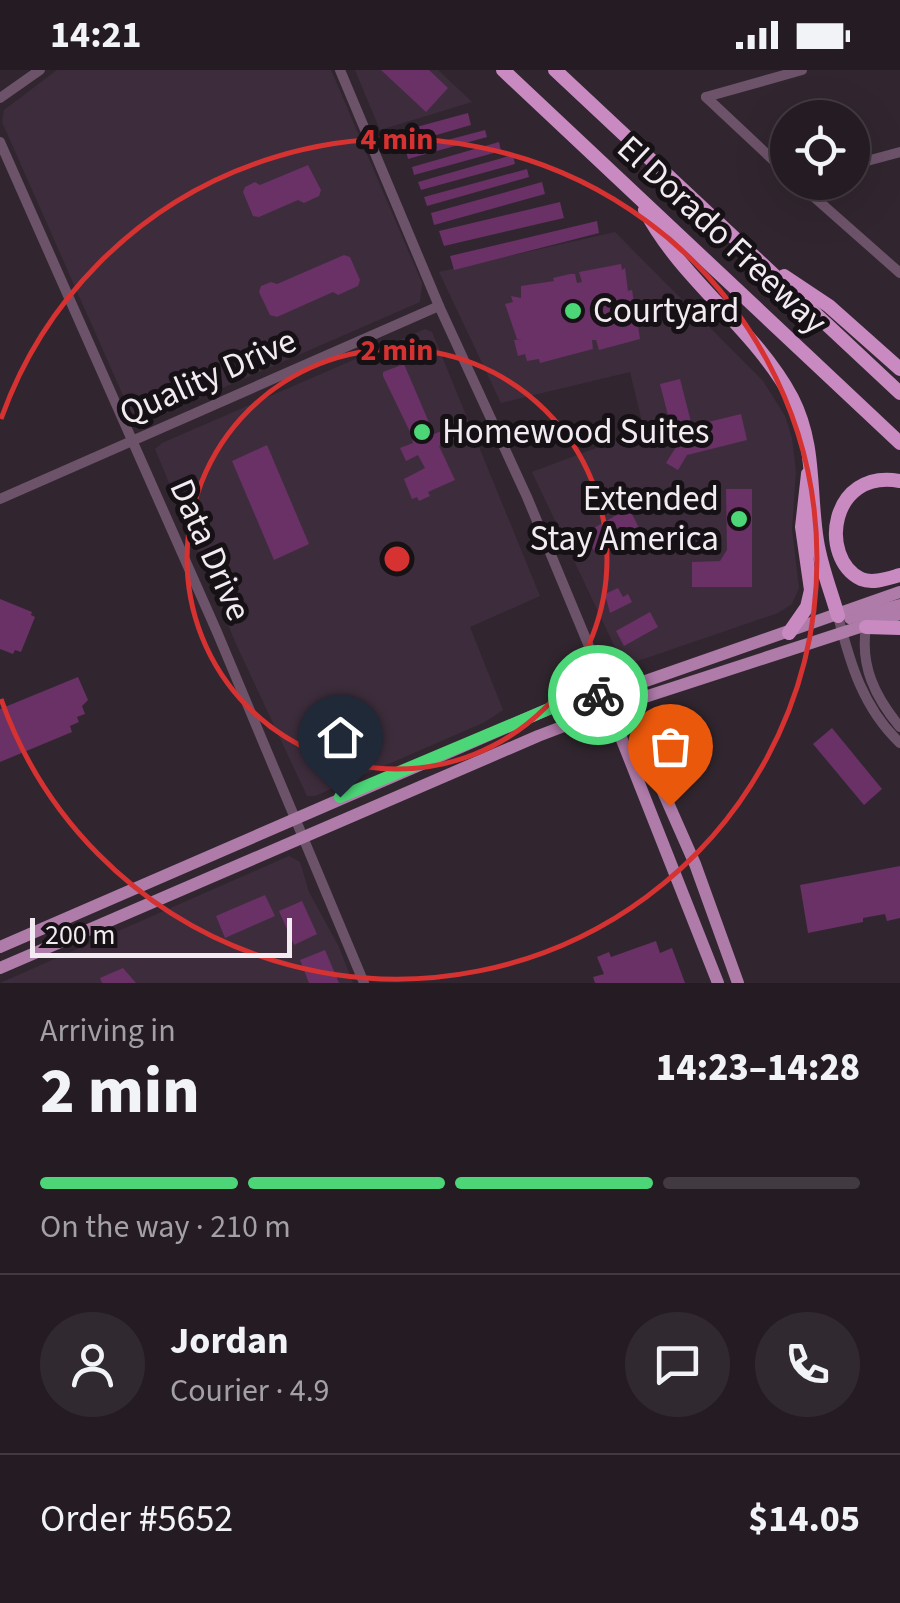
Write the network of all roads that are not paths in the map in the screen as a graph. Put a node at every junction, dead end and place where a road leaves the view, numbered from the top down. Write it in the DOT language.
graph roads {
  1 [pos="40,70"];
  2 [pos="340,70"];
  3 [pos="503,70"];
  4 [pos="556,70"];
  5 [pos="802,70"];
  6 [pos="0,98"];
  7 [pos="0,142"];
  8 [pos="900,152"];
  9 [pos="770,157"];
  10 [pos="870,160"];
  11 [pos="640,200"];
  12 [pos="819,200"];
  13 [pos="746,250"];
  14 [pos="894,261"];
  15 [pos="900,273"];
  16 [pos="439,306"];
  17 [pos="900,369"];
  18 [pos="900,393"];
  19 [pos="132,440"];
  20 [pos="900,443"];
  21 [pos="812,459"];
  22 [pos="900,481"];
  23 [pos="0,499"];
  24 [pos="900,575"];
  25 [pos="900,592"];
  26 [pos="900,604"];
  27 [pos="900,614"];
  28 [pos="838,616"];
  29 [pos="866,628"];
  30 [pos="900,628"];
  31 [pos="789,633"];
  32 [pos="843,635"];
  33 [pos="608,692"];
  34 [pos="614,707"];
  35 [pos="522,720"];
  36 [pos="900,727"];
  37 [pos="900,743"];
  38 [pos="426,761"];
  39 [pos="434,780"];
  40 [pos="394,798"];
  41 [pos="294,816"];
  42 [pos="303,838"];
  43 [pos="0,947"];
  44 [pos="0,968"];
  45 [pos="364,983"];
  46 [pos="718,983"];
  47 [pos="738,983"];
  1 -- 6 [label="street"];
  2 -- 16 [label="street"];
  3 -- 11 [label="highway, El Dorado Freeway"];
  4 -- 13 [label="highway, El Dorado Freeway"];
  5 -- 9 [label="street"];
  7 -- 19 [label="street, Data Drive"];
  8 -- 10 [label="street"];
  11 -- 20 [label="highway, El Dorado Freeway"];
  11 -- 21 [label="highway"];
  12 -- 14 [label="street"];
  13 -- 17 [label="highway"];
  13 -- 18 [label="highway, El Dorado Freeway"];
  14 -- 15 [label="street"];
  16 -- 19 [label="street, Quality Drive"];
  16 -- 33 [label="street"];
  19 -- 23 [label="street, Quality Drive"];
  19 -- 41 [label="street, Data Drive"];
  21 -- 28 [label="highway"];
  21 -- 31 [label="highway"];
  22 -- 24 [label="highway"];
  25 -- 28 [label="main road"];
  26 -- 28 [label="main road"];
  27 -- 29 [label="main road"];
  28 -- 31 [label="main road"];
  28 -- 32 [label="street"];
  29 -- 30 [label="highway"];
  29 -- 32 [label="main road"];
  29 -- 36 [label="street"];
  31 -- 33 [label="main road"];
  32 -- 34 [label="main road"];
  32 -- 37 [label="street"];
  33 -- 34 [label="main road"];
  33 -- 35 [label="main road"];
  34 -- 39 [label="main road"];
  34 -- 46 [label="main road"];
  34 -- 47 [label="main road"];
  35 -- 38 [label="main road"];
  35 -- 39 [label="main road"];
  38 -- 40 [label="main road"];
  38 -- 41 [label="main road"];
  39 -- 40 [label="main road"];
  40 -- 42 [label="main road"];
  41 -- 42 [label="street, Data Drive"];
  41 -- 43 [label="main road"];
  42 -- 44 [label="main road"];
  42 -- 45 [label="street, Data Drive"];
}
